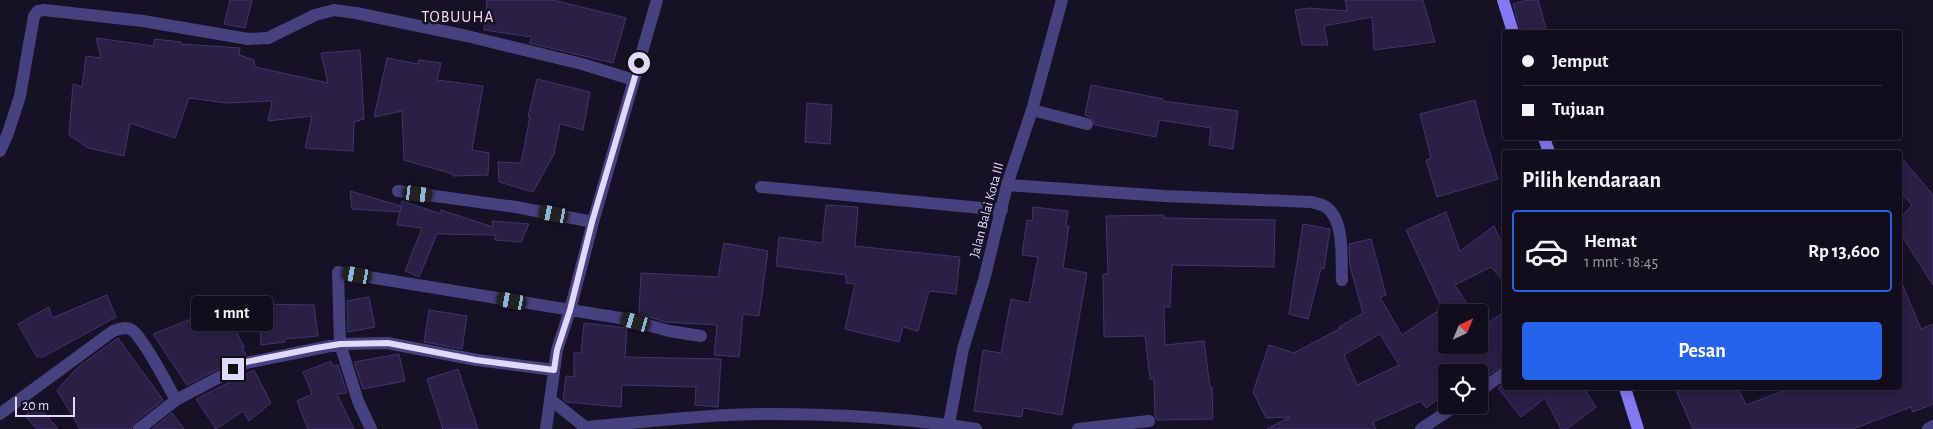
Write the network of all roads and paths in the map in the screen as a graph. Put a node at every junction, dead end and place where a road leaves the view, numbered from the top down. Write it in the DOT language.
graph roads {
  1 [pos="657,0"];
  2 [pos="1062,0"];
  3 [pos="1503,0"];
  4 [pos="1512,30"];
  5 [pos="634,80"];
  6 [pos="1032,110"];
  7 [pos="1087,124"];
  8 [pos="0,151"];
  9 [pos="1007,185"];
  10 [pos="761,187"];
  11 [pos="398,191"];
  12 [pos="1002,210"];
  13 [pos="592,222"];
  14 [pos="1342,280"];
  15 [pos="570,310"];
  16 [pos="701,336"];
  17 [pos="340,344"];
  18 [pos="554,370"];
  19 [pos="1502,375"];
  20 [pos="1488,385"];
  21 [pos="1626,390"];
  22 [pos="176,400"];
  23 [pos="551,400"];
  24 [pos="0,414"];
  25 [pos="1445,414"];
  26 [pos="1148,421"];
  27 [pos="1933,426"];
  28 [pos="948,427"];
  29 [pos="584,428"];
  30 [pos="1426,428"];
  31 [pos="139,429"];
  32 [pos="371,429"];
  33 [pos="546,429"];
  34 [pos="976,429"];
  35 [pos="1078,429"];
  36 [pos="1638,429"];
  37 [pos="1928,429"];
  1 -- 5 [label="street"];
  2 -- 6 [label="street, Jalan Balai Kota III"];
  3 -- 4 [label="street"];
  5 -- 8 [label="street"];
  5 -- 13 [label="street"];
  6 -- 7 [label="street"];
  6 -- 9 [label="street, Jalan Balai Kota III"];
  9 -- 12 [label="street, Jalan Balai Kota III"];
  9 -- 14 [label="street"];
  10 -- 12 [label="street"];
  11 -- 13 [label="street"];
  12 -- 28 [label="street, Jalan Balai Kota III"];
  13 -- 15 [label="street"];
  15 -- 16 [label="street"];
  15 -- 17 [label="street"];
  15 -- 18 [label="street"];
  17 -- 18 [label="street"];
  17 -- 22 [label="street"];
  17 -- 32 [label="street"];
  18 -- 23 [label="street"];
  19 -- 20 [label="street"];
  21 -- 36 [label="street"];
  22 -- 24 [label="street"];
  22 -- 31 [label="street"];
  23 -- 29 [label="street"];
  23 -- 33 [label="street"];
  25 -- 30 [label="street"];
  26 -- 35 [label="street"];
  27 -- 37 [label="street"];
  28 -- 29 [label="street"];
  28 -- 34 [label="street"];
}
